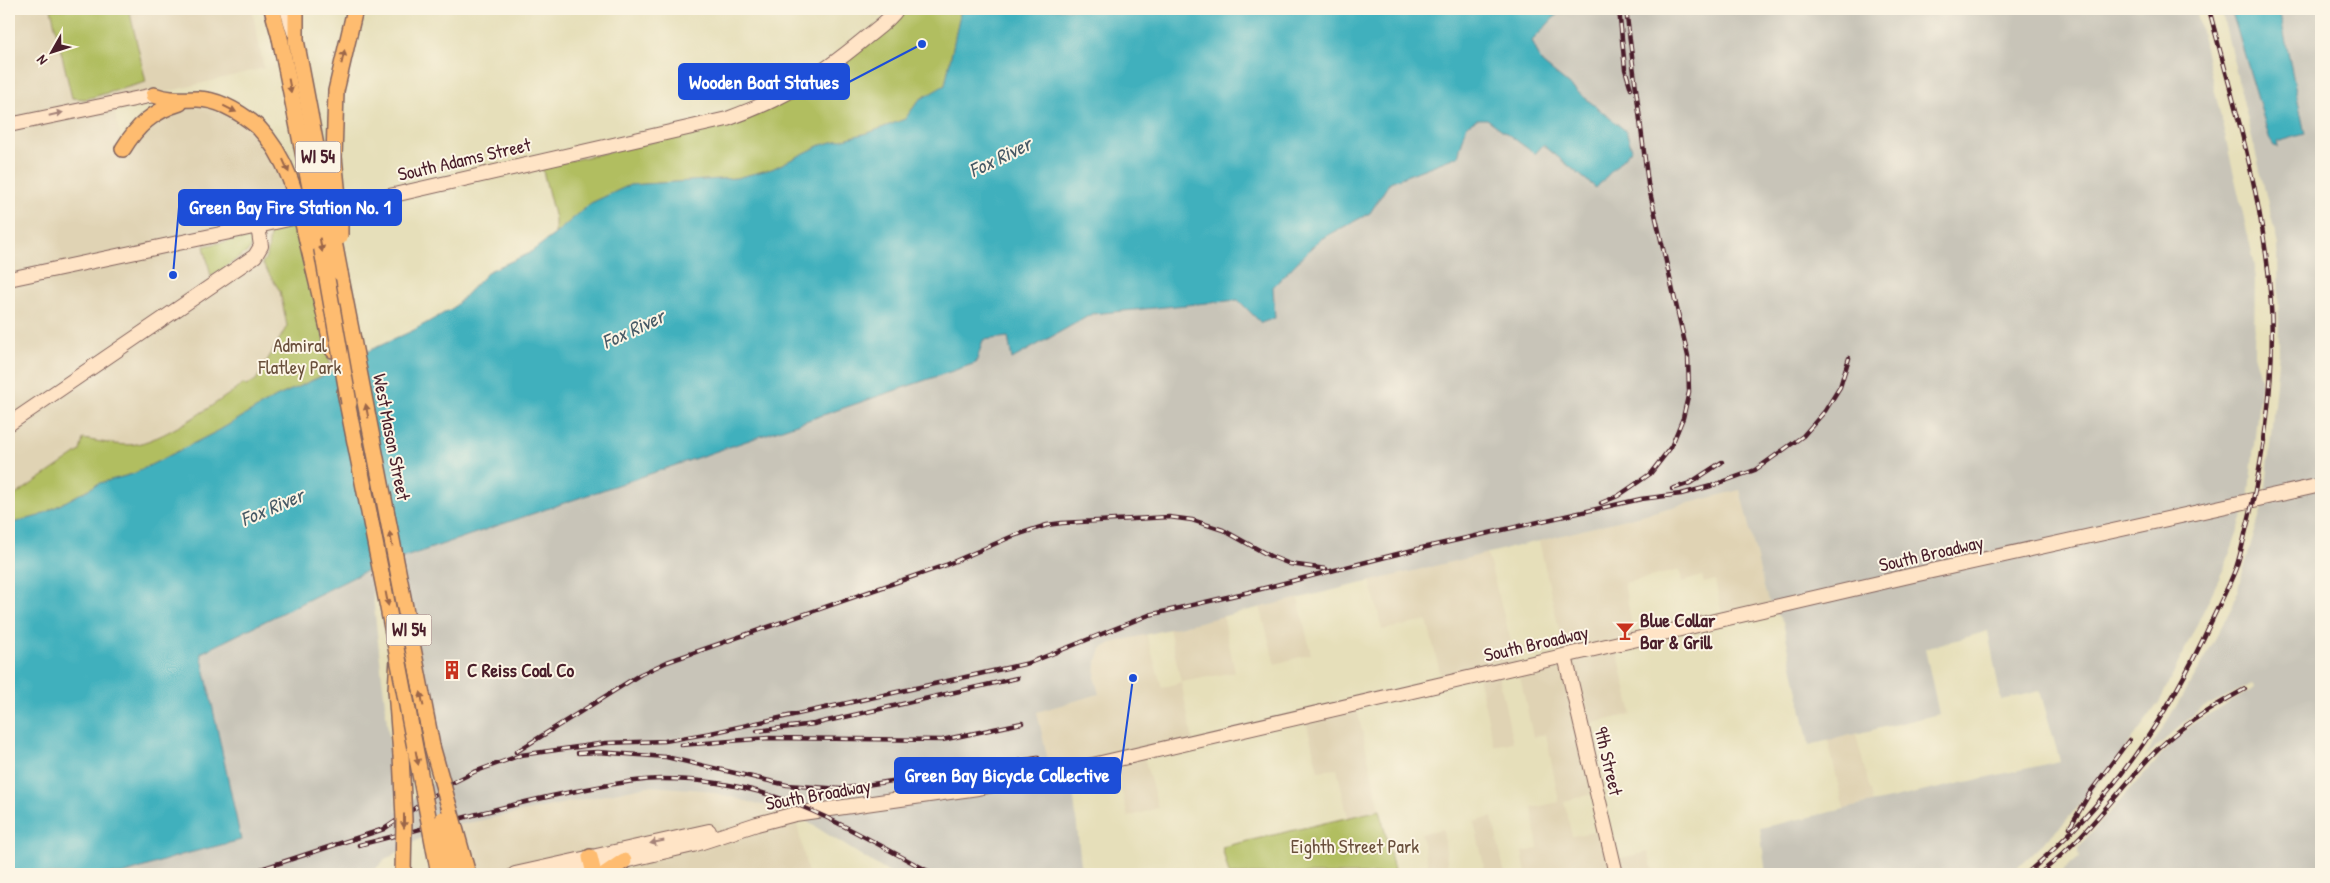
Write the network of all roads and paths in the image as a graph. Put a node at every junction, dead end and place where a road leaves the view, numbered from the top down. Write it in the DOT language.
graph roads {
  1 [pos="273,9"];
  2 [pos="287,9"];
  3 [pos="296,9"];
  4 [pos="355,9"];
  5 [pos="897,9"];
  6 [pos="296,40"];
  7 [pos="154,95"];
  8 [pos="198,99"];
  9 [pos="9,125"];
  10 [pos="123,149"];
  11 [pos="258,226"];
  12 [pos="340,273"];
  13 [pos="9,279"];
  14 [pos="349,403"];
  15 [pos="9,424"];
  16 [pos="2321,485"];
  17 [pos="1565,656"];
  18 [pos="398,658"];
  19 [pos="432,746"];
  20 [pos="757,824"];
  21 [pos="624,861"];
  22 [pos="591,868"];
  23 [pos="403,874"];
  24 [pos="439,874"];
  25 [pos="453,874"];
  26 [pos="468,874"];
  27 [pos="515,874"];
  28 [pos="568,874"];
  29 [pos="1616,874"];
  1 -- 14 [label="main road, West Mason Street / WI 54, one-way, bridge"];
  2 -- 6 [label="street, West Mason Street"];
  3 -- 6 [label="main road, WI 54"];
  12 -- 4 [label="main road, one-way, bridge"];
  5 -- 11 [label="street, South Adams Street"];
  6 -- 12 [label="main road, West Mason Street / WI 54, bridge"];
  7 -- 8 [label="main road"];
  9 -- 7 [label="street, one-way"];
  8 -- 10 [label="main road"];
  8 -- 14 [label="main road, one-way, bridge"];
  11 -- 13 [label="street, South Adams Street"];
  11 -- 15 [label="street"];
  19 -- 12 [label="main road, West Mason Street / WI 54, one-way"];
  14 -- 18 [label="main road, West Mason Street / WI 54, one-way"];
  16 -- 17 [label="street, South Broadway"];
  17 -- 20 [label="street, South Broadway"];
  17 -- 29 [label="street, 9th Street"];
  18 -- 23 [label="main road, one-way, bridge"];
  18 -- 24 [label="main road, West Mason Street / WI 54, one-way, bridge"];
  19 -- 25 [label="main road, West Mason Street / WI 54, bridge"];
  19 -- 26 [label="main road, bridge"];
  20 -- 21 [label="street, South Broadway"];
  20 -- 22 [label="street, South Broadway, one-way"];
  21 -- 22 [label="main road"];
  22 -- 27 [label="street, South Broadway"];
  22 -- 28 [label="street, South Broadway"];
}
